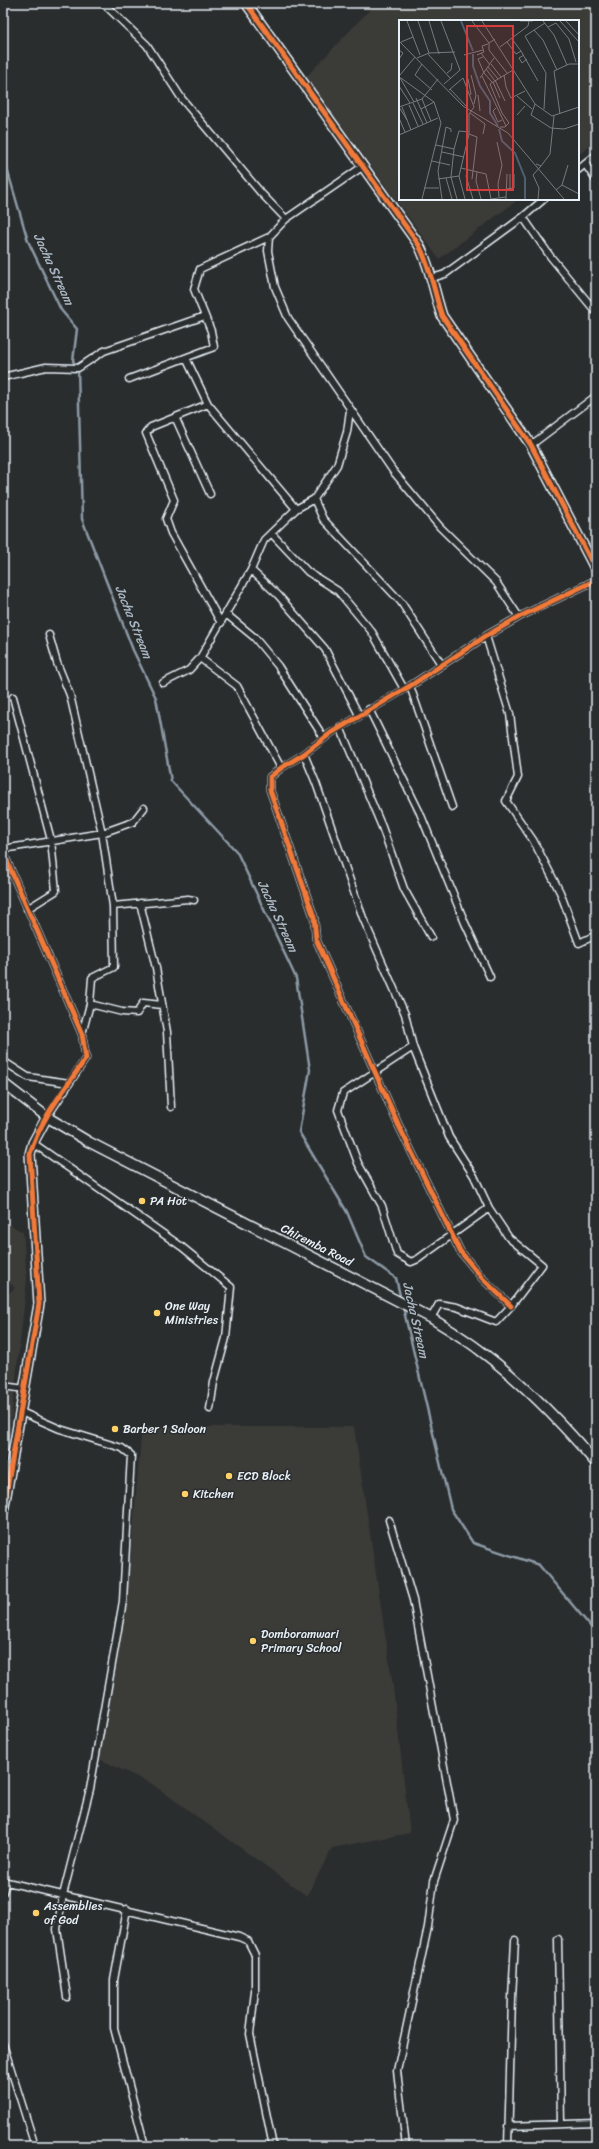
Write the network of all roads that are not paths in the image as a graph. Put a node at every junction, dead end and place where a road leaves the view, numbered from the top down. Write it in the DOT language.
graph roads {
  1 [pos="103,3"];
  2 [pos="246,3"];
  3 [pos="596,155"];
  4 [pos="585,164"];
  5 [pos="362,167"];
  6 [pos="579,169"];
  7 [pos="596,180"];
  8 [pos="543,200"];
  9 [pos="523,217"];
  10 [pos="286,218"];
  11 [pos="268,237"];
  12 [pos="432,278"];
  13 [pos="596,312"];
  14 [pos="205,316"];
  15 [pos="186,358"];
  16 [pos="3,377"];
  17 [pos="129,379"];
  18 [pos="596,396"];
  19 [pos="208,404"];
  20 [pos="350,410"];
  21 [pos="175,417"];
  22 [pos="531,445"];
  23 [pos="210,494"];
  24 [pos="314,498"];
  25 [pos="296,509"];
  26 [pos="270,533"];
  27 [pos="251,570"];
  28 [pos="596,570"];
  29 [pos="596,580"];
  30 [pos="226,614"];
  31 [pos="519,617"];
  32 [pos="221,623"];
  33 [pos="49,635"];
  34 [pos="486,636"];
  35 [pos="200,658"];
  36 [pos="441,664"];
  37 [pos="163,683"];
  38 [pos="407,688"];
  39 [pos="13,696"];
  40 [pos="369,709"];
  41 [pos="359,715"];
  42 [pos="340,727"];
  43 [pos="324,738"];
  44 [pos="304,754"];
  45 [pos="281,768"];
  46 [pos="452,807"];
  47 [pos="144,808"];
  48 [pos="102,832"];
  49 [pos="51,840"];
  50 [pos="3,849"];
  51 [pos="3,852"];
  52 [pos="194,900"];
  53 [pos="140,903"];
  54 [pos="113,906"];
  55 [pos="27,909"];
  56 [pos="596,935"];
  57 [pos="431,937"];
  58 [pos="490,978"];
  59 [pos="90,1004"];
  60 [pos="162,1004"];
  61 [pos="82,1034"];
  62 [pos="413,1047"];
  63 [pos="3,1061"];
  64 [pos="376,1071"];
  65 [pos="3,1083"];
  66 [pos="69,1084"];
  67 [pos="171,1107"];
  68 [pos="47,1117"];
  69 [pos="34,1143"];
  70 [pos="489,1208"];
  71 [pos="451,1235"];
  72 [pos="511,1306"];
  73 [pos="431,1318"];
  74 [pos="3,1386"];
  75 [pos="25,1389"];
  76 [pos="210,1409"];
  77 [pos="22,1412"];
  78 [pos="596,1463"];
  79 [pos="3,1512"];
  80 [pos="389,1520"];
  81 [pos="5,1882"];
  82 [pos="3,1892"];
  83 [pos="63,1895"];
  84 [pos="127,1909"];
  85 [pos="558,1939"];
  86 [pos="515,1940"];
  87 [pos="68,1997"];
  88 [pos="3,2044"];
  89 [pos="596,2123"];
  90 [pos="561,2124"];
  91 [pos="508,2126"];
  92 [pos="35,2146"];
  93 [pos="145,2146"];
  94 [pos="273,2146"];
  95 [pos="406,2146"];
  96 [pos="508,2146"];
  1 -- 10 [label="street"];
  2 -- 5 [label="street"];
  3 -- 4 [label="street"];
  4 -- 6 [label="street"];
  4 -- 7 [label="street"];
  5 -- 10 [label="street"];
  5 -- 12 [label="street"];
  8 -- 9 [label="street"];
  9 -- 12 [label="street"];
  9 -- 13 [label="street"];
  10 -- 11 [label="street"];
  11 -- 14 [label="street"];
  11 -- 20 [label="street"];
  12 -- 22 [label="street"];
  14 -- 15 [label="street"];
  14 -- 16 [label="street"];
  15 -- 17 [label="street"];
  15 -- 19 [label="street"];
  18 -- 22 [label="street"];
  19 -- 21 [label="street"];
  19 -- 25 [label="street"];
  20 -- 24 [label="street"];
  20 -- 31 [label="street"];
  21 -- 23 [label="street"];
  21 -- 32 [label="street"];
  22 -- 28 [label="street"];
  24 -- 25 [label="street"];
  24 -- 36 [label="street"];
  25 -- 26 [label="street"];
  26 -- 27 [label="street"];
  26 -- 38 [label="street"];
  27 -- 30 [label="street"];
  27 -- 41 [label="street"];
  29 -- 31 [label="street"];
  30 -- 32 [label="street"];
  30 -- 43 [label="street"];
  31 -- 34 [label="street"];
  32 -- 35 [label="street"];
  33 -- 48 [label="street"];
  34 -- 36 [label="street"];
  34 -- 56 [label="street"];
  35 -- 37 [label="street"];
  35 -- 45 [label="street"];
  36 -- 38 [label="street"];
  38 -- 40 [label="street"];
  38 -- 46 [label="street"];
  39 -- 49 [label="street"];
  40 -- 41 [label="street"];
  40 -- 58 [label="street"];
  41 -- 42 [label="street"];
  42 -- 43 [label="street"];
  42 -- 57 [label="street"];
  43 -- 44 [label="street"];
  44 -- 45 [label="street"];
  44 -- 62 [label="street"];
  45 -- 64 [label="street"];
  47 -- 48 [label="street"];
  48 -- 49 [label="street"];
  48 -- 54 [label="street"];
  49 -- 50 [label="street"];
  49 -- 55 [label="street"];
  51 -- 55 [label="street"];
  52 -- 53 [label="street"];
  53 -- 54 [label="street"];
  53 -- 60 [label="street"];
  54 -- 59 [label="street"];
  55 -- 61 [label="street"];
  59 -- 60 [label="street"];
  59 -- 61 [label="street"];
  60 -- 67 [label="street"];
  61 -- 66 [label="street"];
  62 -- 64 [label="street"];
  62 -- 70 [label="street"];
  63 -- 66 [label="street"];
  64 -- 71 [label="street"];
  64 -- 71 [label="street"];
  65 -- 68 [label="street, Chiremba Road"];
  66 -- 68 [label="street"];
  68 -- 69 [label="street"];
  68 -- 73 [label="street, Chiremba Road"];
  69 -- 75 [label="street"];
  69 -- 76 [label="street"];
  70 -- 71 [label="street"];
  70 -- 72 [label="street"];
  71 -- 72 [label="street"];
  72 -- 73 [label="street"];
  73 -- 78 [label="street, Chiremba Road"];
  74 -- 75 [label="street"];
  75 -- 77 [label="street"];
  77 -- 79 [label="street"];
  77 -- 83 [label="street"];
  80 -- 95 [label="street"];
  81 -- 82 [label="street"];
  81 -- 83 [label="street"];
  83 -- 84 [label="street"];
  83 -- 87 [label="street"];
  84 -- 93 [label="street"];
  84 -- 94 [label="street"];
  85 -- 90 [label="street"];
  86 -- 91 [label="street"];
  88 -- 92 [label="street"];
  89 -- 90 [label="street"];
  90 -- 91 [label="street"];
  91 -- 96 [label="street"];
}
